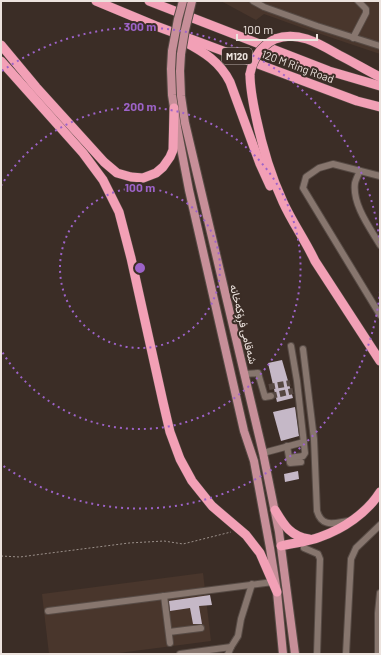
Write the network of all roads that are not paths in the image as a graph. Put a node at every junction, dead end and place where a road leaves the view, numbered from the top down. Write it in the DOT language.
graph roads {
  1 [pos="96,1"];
  2 [pos="149,1"];
  3 [pos="183,1"];
  4 [pos="192,1"];
  5 [pos="253,1"];
  6 [pos="358,1"];
  7 [pos="156,26"];
  8 [pos="353,38"];
  9 [pos="1,45"];
  10 [pos="380,46"];
  11 [pos="1,61"];
  12 [pos="380,76"];
  13 [pos="380,86"];
  14 [pos="174,108"];
  15 [pos="380,108"];
  16 [pos="360,171"];
  17 [pos="380,176"];
  18 [pos="380,245"];
  19 [pos="315,261"];
  20 [pos="380,315"];
  21 [pos="291,346"];
  22 [pos="293,355"];
  23 [pos="380,361"];
  24 [pos="245,374"];
  25 [pos="297,381"];
  26 [pos="290,383"];
  27 [pos="271,396"];
  28 [pos="304,442"];
  29 [pos="288,446"];
  30 [pos="264,456"];
  31 [pos="289,458"];
  32 [pos="254,461"];
  33 [pos="301,462"];
  34 [pos="380,492"];
  35 [pos="275,510"];
  36 [pos="352,521"];
  37 [pos="380,526"];
  38 [pos="312,539"];
  39 [pos="281,546"];
  40 [pos="270,548"];
  41 [pos="304,548"];
  42 [pos="273,582"];
  43 [pos="252,584"];
  44 [pos="277,592"];
  45 [pos="380,593"];
  46 [pos="164,596"];
  47 [pos="48,612"];
  48 [pos="201,628"];
  49 [pos="169,632"];
  50 [pos="170,643"];
  51 [pos="231,647"];
  52 [pos="180,654"];
  53 [pos="228,654"];
  54 [pos="283,654"];
  55 [pos="295,654"];
  56 [pos="317,654"];
  57 [pos="346,654"];
  58 [pos="378,654"];
  1 -- 7 [label="highway, 120 M Ring Road / M120"];
  2 -- 13 [label="highway, 120 M Ring Road / M120"];
  3 -- 14 [label="main road, شەقامی فڕۆکەخانە, bridge"];
  4 -- 24 [label="main road, شەقامی فڕۆکەخانە, bridge"];
  5 -- 8 [label="street"];
  6 -- 8 [label="street"];
  7 -- 15 [label="highway, 120 M Ring Road / M120"];
  7 -- 19 [label="highway"];
  8 -- 10 [label="street"];
  9 -- 14 [label="highway"];
  11 -- 42 [label="highway"];
  12 -- 19 [label="highway, bridge"];
  14 -- 32 [label="main road, شەقامی فڕۆکەخانە"];
  16 -- 17 [label="street"];
  16 -- 18 [label="street"];
  16 -- 20 [label="street"];
  19 -- 23 [label="highway"];
  21 -- 22 [label="street"];
  22 -- 25 [label="street"];
  22 -- 36 [label="street"];
  24 -- 27 [label="street"];
  24 -- 30 [label="main road, شەقامی فڕۆکەخانە"];
  25 -- 26 [label="street"];
  25 -- 28 [label="street"];
  28 -- 29 [label="street"];
  28 -- 31 [label="street"];
  29 -- 30 [label="street"];
  29 -- 31 [label="street"];
  30 -- 32 [label="main road"];
  30 -- 35 [label="main road, شەقامی فڕۆکەخانە"];
  31 -- 33 [label="street"];
  32 -- 40 [label="main road, شەقامی فڕۆکەخانە"];
  34 -- 36 [label="highway"];
  35 -- 38 [label="highway"];
  35 -- 39 [label="main road, شەقامی فڕۆکەخانە"];
  36 -- 38 [label="highway"];
  37 -- 57 [label="street"];
  38 -- 39 [label="highway"];
  39 -- 40 [label="main road"];
  39 -- 55 [label="main road, شەقامی فڕۆکەخانە"];
  40 -- 44 [label="main road, شەقامی فڕۆکەخانە"];
  41 -- 56 [label="street"];
  42 -- 43 [label="street"];
  42 -- 44 [label="highway"];
  43 -- 46 [label="street"];
  43 -- 51 [label="street"];
  44 -- 54 [label="main road, شەقامی فڕۆکەخانە"];
  45 -- 58 [label="street"];
  46 -- 47 [label="street"];
  46 -- 49 [label="street"];
  48 -- 49 [label="street"];
  49 -- 50 [label="street"];
  51 -- 52 [label="street"];
  51 -- 53 [label="street"];
}
